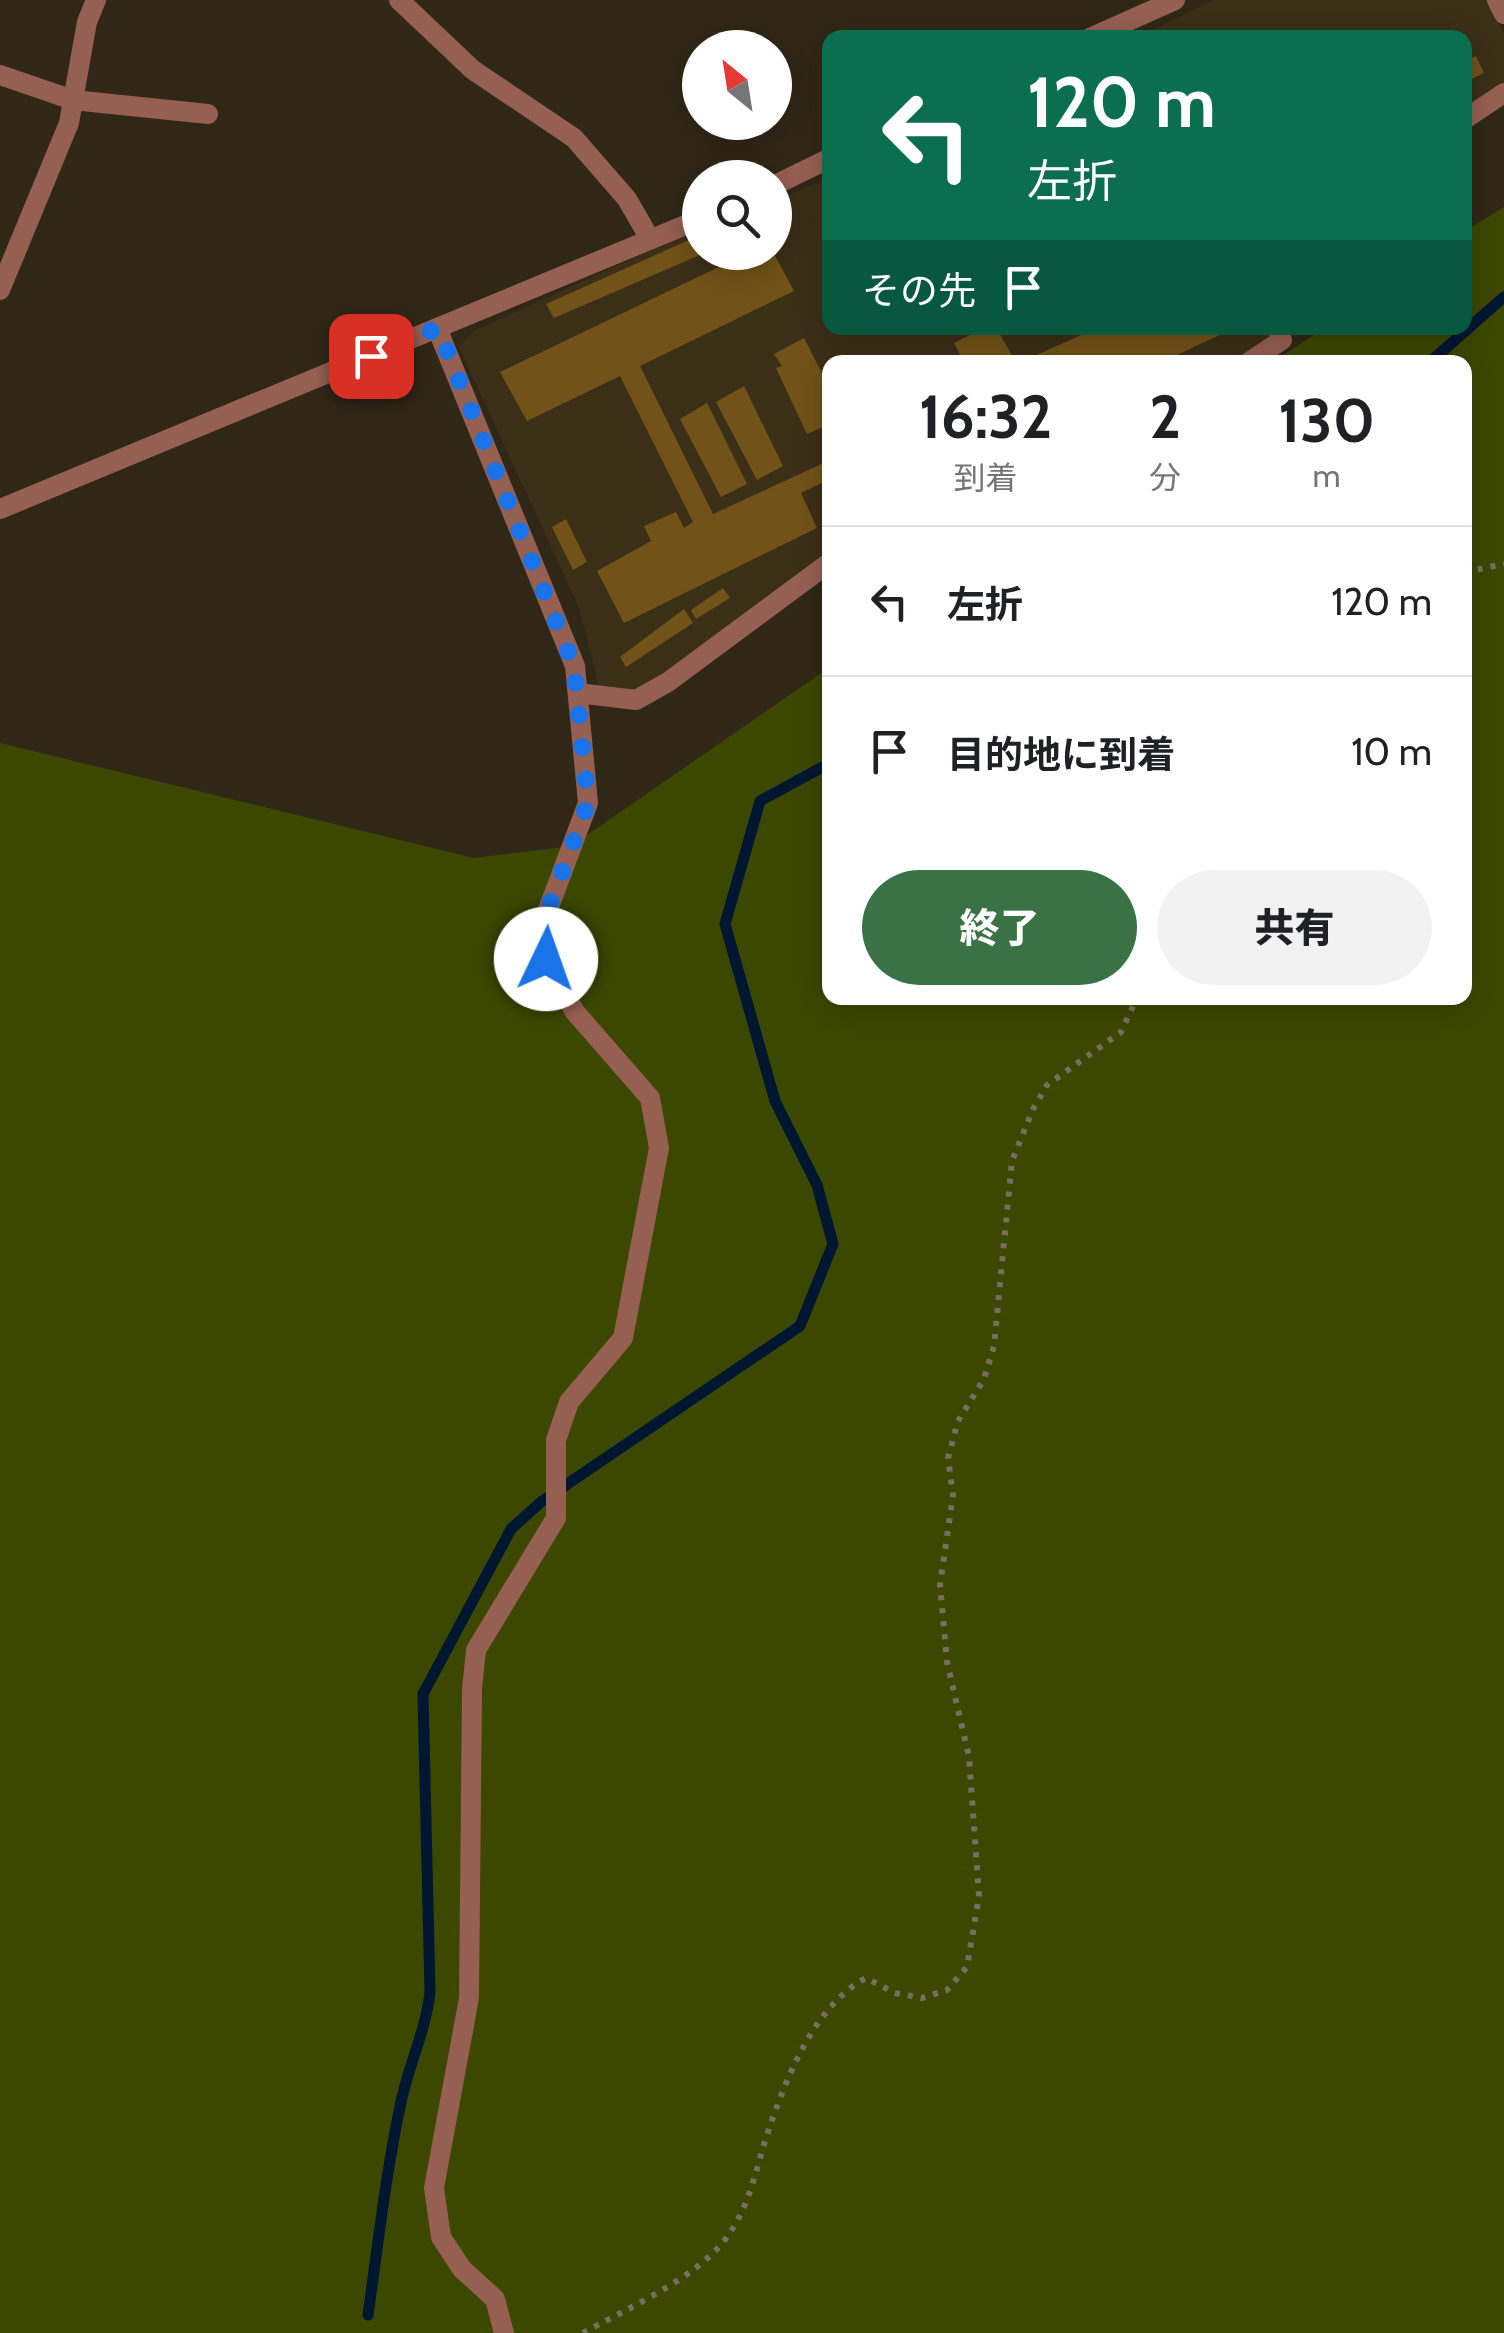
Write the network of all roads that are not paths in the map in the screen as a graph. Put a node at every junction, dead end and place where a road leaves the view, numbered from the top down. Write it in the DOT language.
graph roads {
  1 [pos="96,0"];
  2 [pos="399,0"];
  3 [pos="1175,0"];
  4 [pos="1497,0"];
  5 [pos="1504,14"];
  6 [pos="1108,30"];
  7 [pos="0,75"];
  8 [pos="1504,93"];
  9 [pos="73,100"];
  10 [pos="208,114"];
  11 [pos="1472,115"];
  12 [pos="822,162"];
  13 [pos="792,176"];
  14 [pos="682,227"];
  15 [pos="650,240"];
  16 [pos="0,290"];
  17 [pos="438,328"];
  18 [pos="1280,335"];
  19 [pos="1260,355"];
  20 [pos="0,509"];
  21 [pos="822,568"];
  22 [pos="578,693"];
  23 [pos="504,2333"];
  1 -- 9 [label="street"];
  2 -- 15 [label="street"];
  3 -- 6 [label="street"];
  4 -- 5 [label="street"];
  7 -- 9 [label="street"];
  8 -- 11 [label="street"];
  9 -- 10 [label="street"];
  9 -- 16 [label="street"];
  12 -- 13 [label="street"];
  14 -- 15 [label="street"];
  15 -- 17 [label="street"];
  17 -- 20 [label="street"];
  17 -- 22 [label="street"];
  18 -- 19 [label="street"];
  21 -- 22 [label="street"];
  22 -- 23 [label="street"];
}
